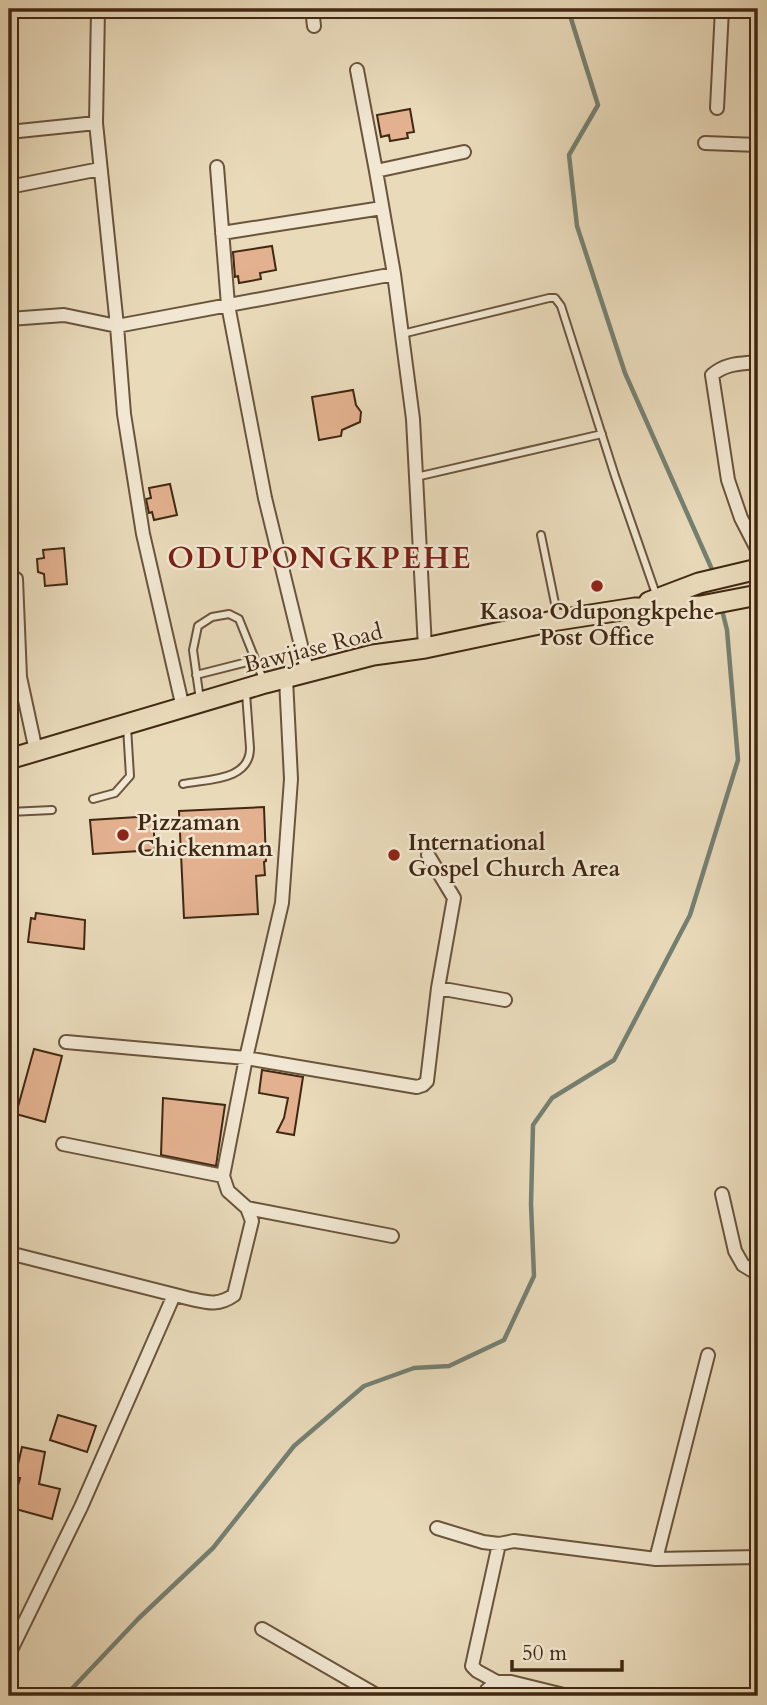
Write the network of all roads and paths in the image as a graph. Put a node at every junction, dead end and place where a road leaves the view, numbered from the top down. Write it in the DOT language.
graph roads {
  1 [pos="97,9"];
  2 [pos="312,9"];
  3 [pos="722,9"];
  4 [pos="314,26"];
  5 [pos="357,70"];
  6 [pos="717,108"];
  7 [pos="96,123"];
  8 [pos="9,132"];
  9 [pos="705,143"];
  10 [pos="758,145"];
  11 [pos="464,152"];
  12 [pos="217,166"];
  13 [pos="100,169"];
  14 [pos="376,171"];
  15 [pos="9,187"];
  16 [pos="382,208"];
  17 [pos="222,233"];
  18 [pos="394,274"];
  19 [pos="228,305"];
  20 [pos="9,319"];
  21 [pos="117,326"];
  22 [pos="402,334"];
  23 [pos="758,362"];
  24 [pos="602,434"];
  25 [pos="415,477"];
  26 [pos="541,535"];
  27 [pos="758,551"];
  28 [pos="758,569"];
  29 [pos="9,575"];
  30 [pos="758,594"];
  31 [pos="658,599"];
  32 [pos="635,608"];
  33 [pos="558,620"];
  34 [pos="425,648"];
  35 [pos="255,660"];
  36 [pos="308,674"];
  37 [pos="196,675"];
  38 [pos="286,679"];
  39 [pos="265,683"];
  40 [pos="246,689"];
  41 [pos="191,705"];
  42 [pos="127,725"];
  43 [pos="36,751"];
  44 [pos="9,759"];
  45 [pos="183,784"];
  46 [pos="93,799"];
  47 [pos="52,810"];
  48 [pos="9,812"];
  49 [pos="428,855"];
  50 [pos="438,988"];
  51 [pos="505,1000"];
  52 [pos="66,1042"];
  53 [pos="246,1058"];
  54 [pos="63,1144"];
  55 [pos="223,1176"];
  56 [pos="722,1194"];
  57 [pos="247,1208"];
  58 [pos="393,1236"];
  59 [pos="9,1253"];
  60 [pos="758,1274"];
  61 [pos="174,1295"];
  62 [pos="708,1354"];
  63 [pos="437,1528"];
  64 [pos="499,1544"];
  65 [pos="758,1557"];
  66 [pos="656,1559"];
  67 [pos="262,1629"];
  68 [pos="9,1654"];
  69 [pos="497,1682"];
  70 [pos="378,1696"];
  71 [pos="485,1696"];
  72 [pos="568,1696"];
  1 -- 7 [label="street"];
  2 -- 4 [label="street"];
  3 -- 6 [label="street"];
  5 -- 14 [label="street"];
  7 -- 8 [label="street"];
  7 -- 13 [label="street"];
  9 -- 10 [label="street"];
  11 -- 14 [label="street"];
  12 -- 17 [label="street"];
  13 -- 15 [label="street"];
  13 -- 21 [label="street"];
  14 -- 16 [label="street"];
  16 -- 17 [label="street"];
  16 -- 18 [label="street"];
  17 -- 19 [label="street"];
  18 -- 19 [label="street"];
  18 -- 22 [label="street"];
  19 -- 21 [label="street"];
  19 -- 36 [label="street"];
  20 -- 21 [label="street"];
  21 -- 41 [label="street"];
  22 -- 24 [label="lane"];
  22 -- 25 [label="street"];
  23 -- 27 [label="street"];
  24 -- 25 [label="lane"];
  24 -- 31 [label="lane"];
  25 -- 34 [label="street"];
  26 -- 33 [label="lane"];
  28 -- 31 [label="main road, Bawjiase Road"];
  29 -- 43 [label="street"];
  30 -- 32 [label="main road, Bawjiase Road"];
  31 -- 32 [label="main road, Bawjiase Road"];
  32 -- 33 [label="main road, Bawjiase Road"];
  33 -- 34 [label="main road, Bawjiase Road"];
  34 -- 36 [label="main road, Bawjiase Road"];
  35 -- 37 [label="lane"];
  35 -- 37 [label="lane"];
  35 -- 39 [label="lane"];
  36 -- 38 [label="main road, Bawjiase Road"];
  37 -- 41 [label="lane"];
  38 -- 39 [label="main road, Bawjiase Road"];
  38 -- 53 [label="street"];
  39 -- 40 [label="main road, Bawjiase Road"];
  40 -- 41 [label="main road, Bawjiase Road"];
  40 -- 45 [label="lane"];
  41 -- 42 [label="main road, Bawjiase Road"];
  42 -- 43 [label="main road, Bawjiase Road"];
  42 -- 46 [label="lane"];
  43 -- 44 [label="main road, Bawjiase Road"];
  47 -- 48 [label="lane"];
  49 -- 50 [label="street"];
  50 -- 51 [label="street"];
  50 -- 53 [label="street"];
  52 -- 53 [label="street"];
  53 -- 55 [label="street"];
  54 -- 55 [label="street"];
  55 -- 57 [label="street"];
  56 -- 60 [label="street"];
  57 -- 58 [label="street"];
  57 -- 61 [label="street"];
  59 -- 61 [label="street"];
  61 -- 68 [label="street"];
  62 -- 66 [label="street"];
  63 -- 64 [label="street"];
  64 -- 66 [label="street"];
  64 -- 69 [label="street"];
  65 -- 66 [label="street"];
  67 -- 70 [label="street"];
  69 -- 71 [label="street"];
  69 -- 72 [label="street"];
}
